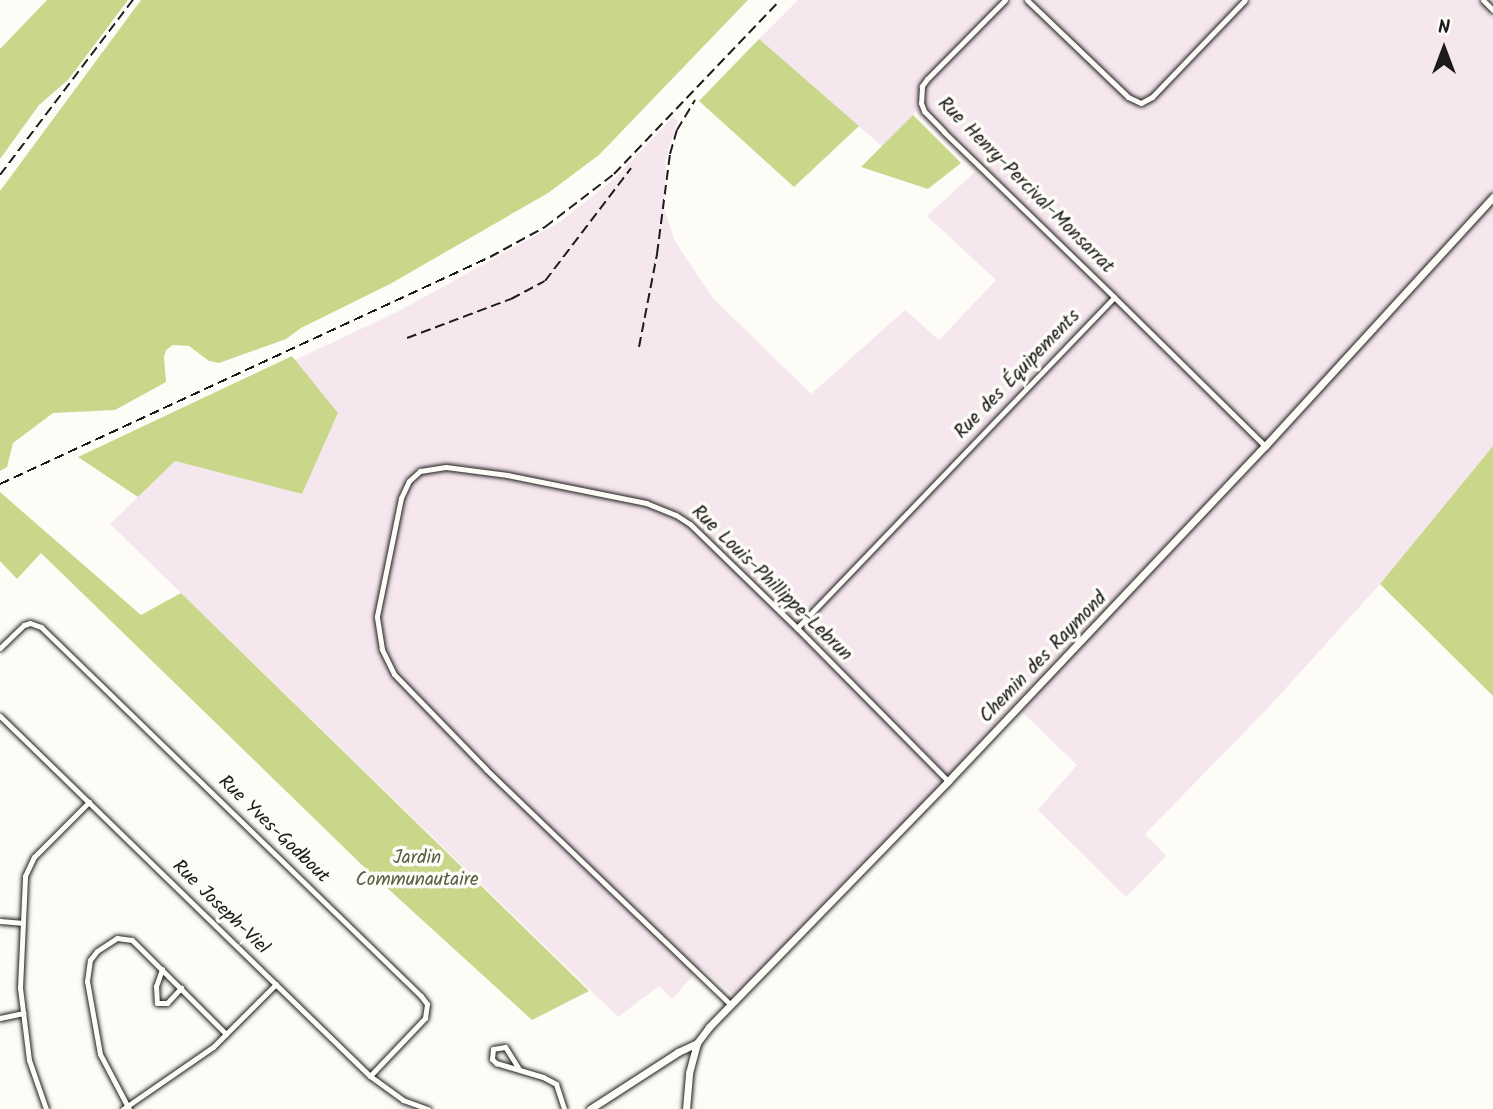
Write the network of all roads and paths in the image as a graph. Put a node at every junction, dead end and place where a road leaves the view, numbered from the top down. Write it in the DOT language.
graph roads {
  1 [pos="1005,0"];
  2 [pos="1027,0"];
  3 [pos="1245,0"];
  4 [pos="1483,0"];
  5 [pos="1493,10"];
  6 [pos="1493,197"];
  7 [pos="1114,298"];
  8 [pos="1265,446"];
  9 [pos="797,628"];
  10 [pos="0,648"];
  11 [pos="0,716"];
  12 [pos="948,781"];
  13 [pos="89,802"];
  14 [pos="0,922"];
  15 [pos="21,923"];
  16 [pos="162,969"];
  17 [pos="276,984"];
  18 [pos="181,988"];
  19 [pos="730,1004"];
  20 [pos="23,1013"];
  21 [pos="0,1018"];
  22 [pos="226,1034"];
  23 [pos="697,1043"];
  24 [pos="519,1069"];
  25 [pos="370,1076"];
  26 [pos="126,1108"];
  27 [pos="46,1109"];
  28 [pos="428,1109"];
  29 [pos="564,1109"];
  30 [pos="590,1109"];
  31 [pos="686,1109"];
  1 -- 7 [label="street, Rue Henry-Percival-Monsarrat"];
  2 -- 3 [label="street"];
  4 -- 5 [label="street"];
  6 -- 8 [label="street, Chemin des Raymond"];
  7 -- 8 [label="street"];
  7 -- 9 [label="street, Rue des Équipements"];
  8 -- 12 [label="street, Chemin des Raymond"];
  9 -- 12 [label="street, Rue Louis-Phillippe-Lebrun"];
  9 -- 19 [label="street, Rue Louis-Phillippe-Lebrun"];
  10 -- 25 [label="street, Rue Yves-Godbout"];
  11 -- 13 [label="street, Rue Joseph-Viel"];
  12 -- 19 [label="street, Chemin des Raymond"];
  13 -- 15 [label="street"];
  13 -- 17 [label="street, Rue Joseph-Viel"];
  14 -- 15 [label="street"];
  15 -- 20 [label="street"];
  16 -- 18 [label="street"];
  16 -- 18 [label="street"];
  16 -- 26 [label="street"];
  17 -- 22 [label="street"];
  17 -- 25 [label="street, Rue Joseph-Viel"];
  18 -- 22 [label="street"];
  19 -- 23 [label="street, Chemin des Raymond"];
  20 -- 21 [label="street"];
  20 -- 27 [label="street"];
  22 -- 26 [label="street"];
  23 -- 30 [label="street, Chemin des Raymond"];
  23 -- 31 [label="street"];
  24 -- 24 [label="street"];
  24 -- 29 [label="street"];
  25 -- 28 [label="street, Rue Joseph-Viel"];
}
